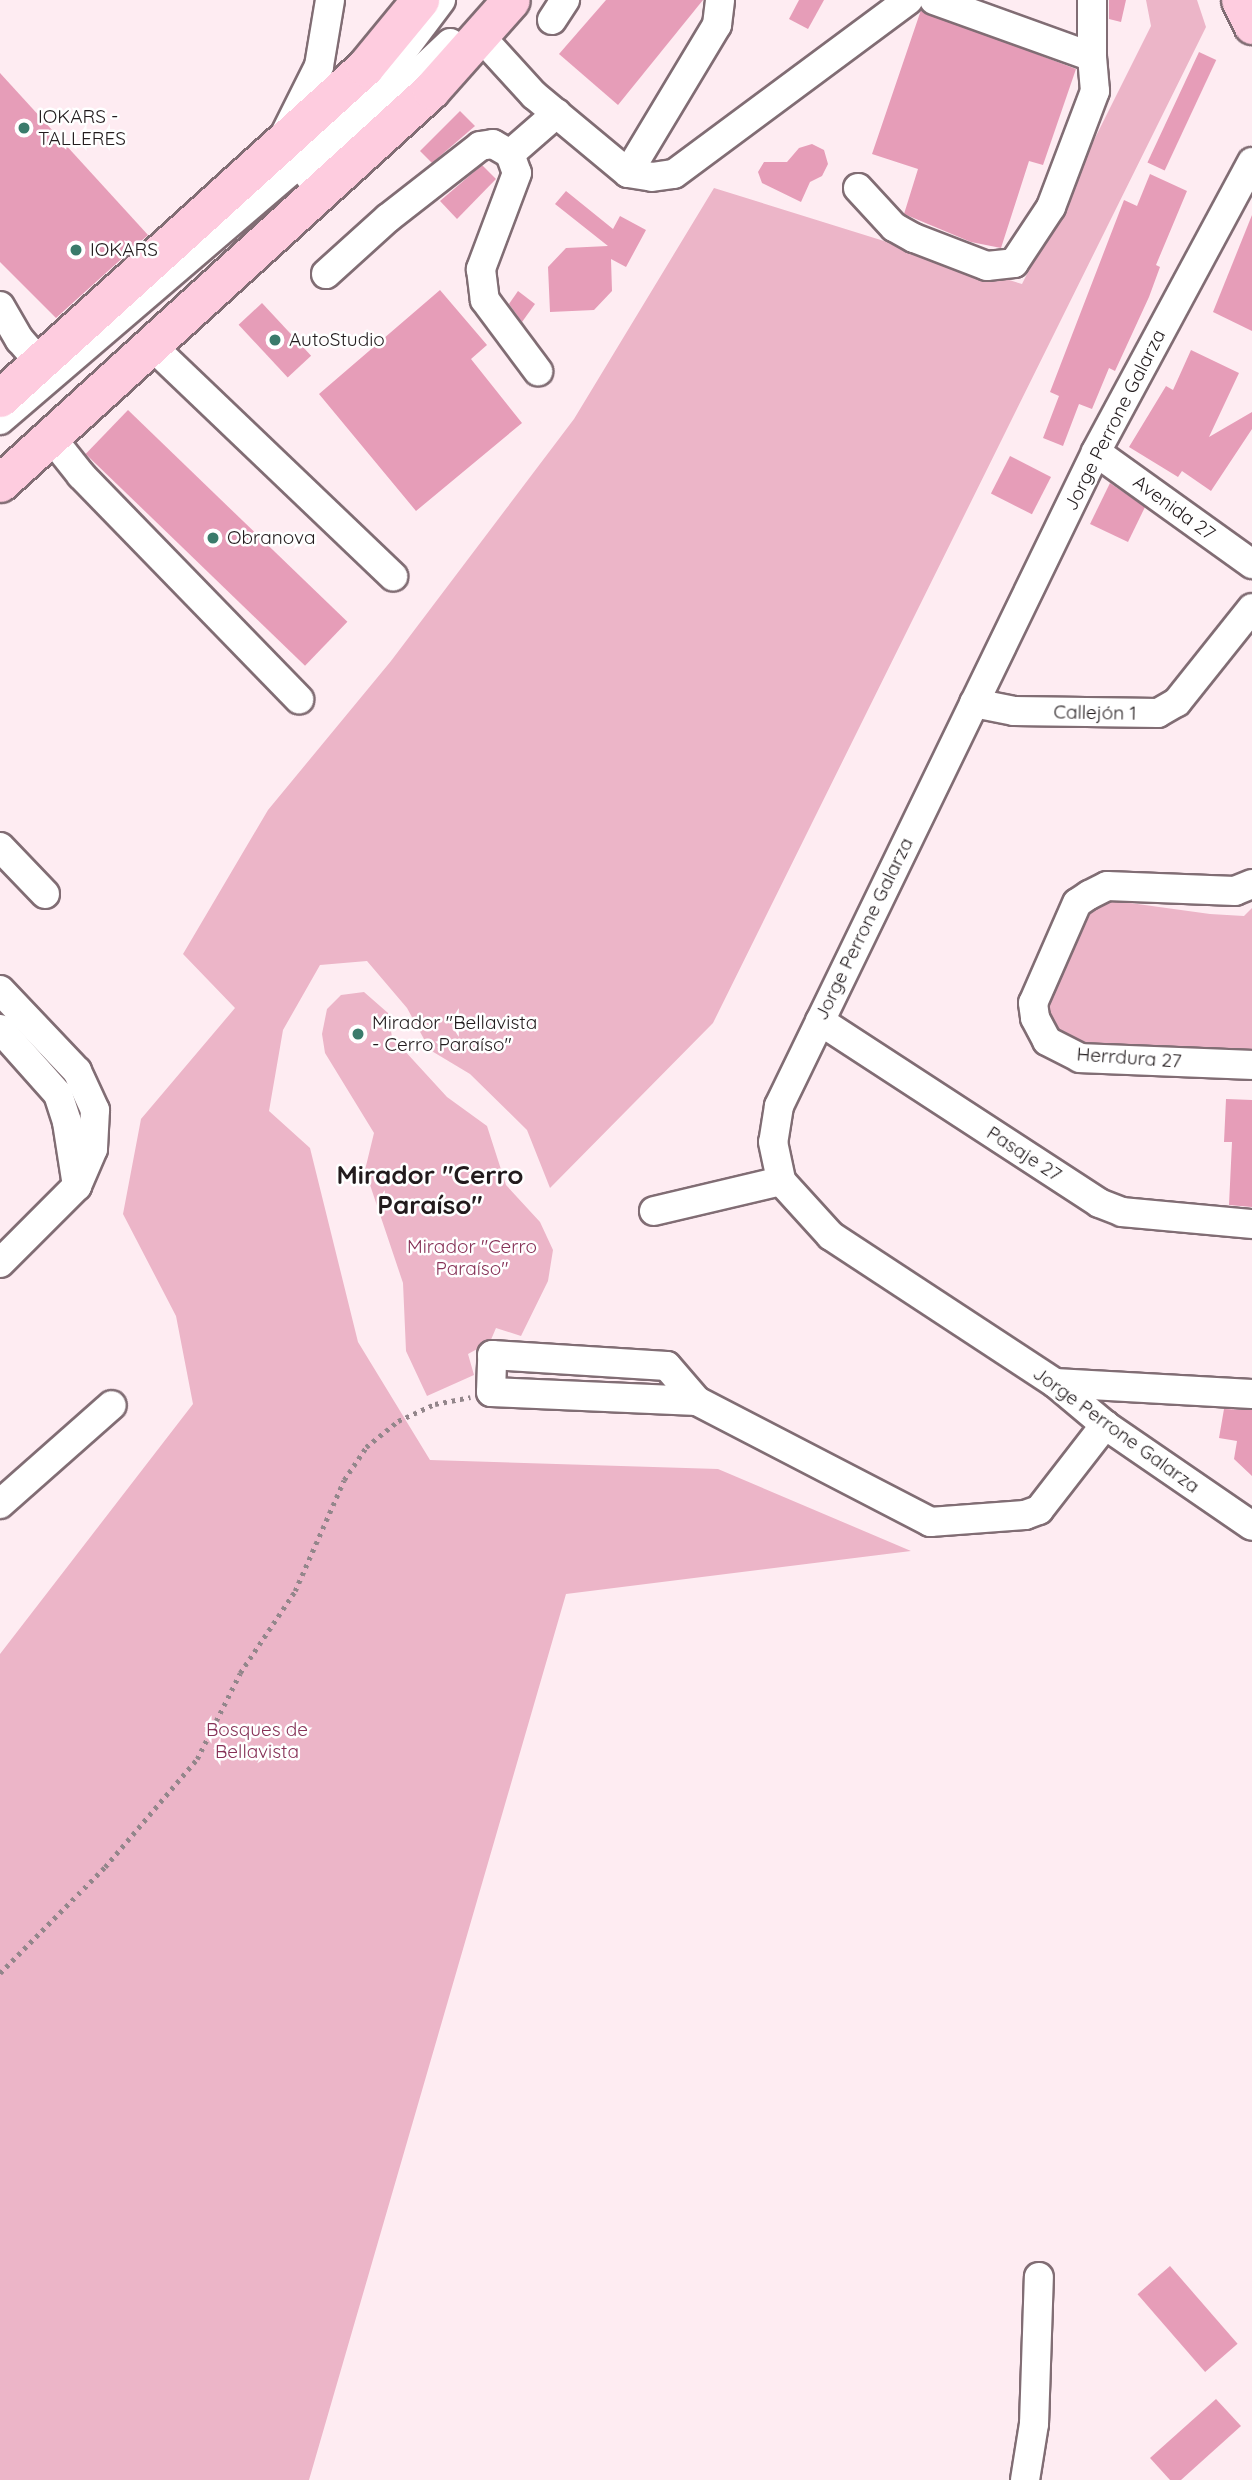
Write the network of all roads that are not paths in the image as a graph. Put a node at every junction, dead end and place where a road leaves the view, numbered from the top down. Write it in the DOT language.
graph roads {
  1 [pos="330,0"];
  2 [pos="487,0"];
  3 [pos="511,0"];
  4 [pos="720,0"];
  5 [pos="908,0"];
  6 [pos="934,0"];
  7 [pos="1092,0"];
  8 [pos="1240,0"];
  9 [pos="435,4"];
  10 [pos="1252,25"];
  11 [pos="481,37"];
  12 [pos="1092,57"];
  13 [pos="557,113"];
  14 [pos="280,144"];
  15 [pos="510,154"];
  16 [pos="1252,162"];
  17 [pos="628,173"];
  18 [pos="858,188"];
  19 [pos="326,274"];
  20 [pos="0,306"];
  21 [pos="151,345"];
  22 [pos="40,362"];
  23 [pos="538,371"];
  24 [pos="0,398"];
  25 [pos="0,421"];
  26 [pos="50,436"];
  27 [pos="1096,452"];
  28 [pos="0,459"];
  29 [pos="0,483"];
  30 [pos="1252,564"];
  31 [pos="393,576"];
  32 [pos="1252,608"];
  33 [pos="299,699"];
  34 [pos="974,703"];
  35 [pos="0,847"];
  36 [pos="1252,884"];
  37 [pos="45,894"];
  38 [pos="0,990"];
  39 [pos="820,1021"];
  40 [pos="0,1029"];
  41 [pos="1252,1065"];
  42 [pos="781,1181"];
  43 [pos="77,1186"];
  44 [pos="654,1211"];
  45 [pos="1252,1224"];
  46 [pos="0,1263"];
  47 [pos="1055,1383"];
  48 [pos="491,1392"];
  49 [pos="1252,1394"];
  50 [pos="112,1405"];
  51 [pos="1105,1425"];
  52 [pos="0,1504"];
  53 [pos="1252,1526"];
  54 [pos="1039,2277"];
  55 [pos="1025,2480"];
  1 -- 14 [label="street"];
  2 -- 28 [label="street"];
  3 -- 11 [label="main road"];
  4 -- 17 [label="street"];
  5 -- 17 [label="street"];
  6 -- 12 [label="street"];
  7 -- 12 [label="street"];
  8 -- 10 [label="main road"];
  9 -- 14 [label="main road"];
  9 -- 25 [label="street"];
  11 -- 13 [label="street"];
  11 -- 21 [label="main road"];
  12 -- 18 [label="street"];
  13 -- 15 [label="street"];
  13 -- 17 [label="street"];
  14 -- 22 [label="main road"];
  15 -- 19 [label="street"];
  15 -- 23 [label="street"];
  16 -- 27 [label="street, Jorge Perrone Galarza"];
  20 -- 22 [label="street"];
  21 -- 26 [label="main road"];
  21 -- 31 [label="street"];
  22 -- 24 [label="main road"];
  26 -- 29 [label="main road"];
  26 -- 33 [label="street"];
  27 -- 30 [label="street, Avenida 27"];
  27 -- 34 [label="street, Jorge Perrone Galarza"];
  32 -- 34 [label="street, Callejón 1"];
  34 -- 39 [label="street, Jorge Perrone Galarza"];
  35 -- 37 [label="street"];
  36 -- 41 [label="street, Herrdura 27"];
  38 -- 43 [label="street"];
  39 -- 42 [label="street, Jorge Perrone Galarza"];
  39 -- 45 [label="street, Pasaje 27"];
  40 -- 43 [label="street"];
  42 -- 44 [label="street"];
  42 -- 47 [label="street, Jorge Perrone Galarza"];
  43 -- 46 [label="street"];
  47 -- 49 [label="street"];
  47 -- 51 [label="street, Jorge Perrone Galarza"];
  48 -- 51 [label="street"];
  50 -- 52 [label="street"];
  51 -- 53 [label="street, Jorge Perrone Galarza"];
  54 -- 55 [label="street"];
}
